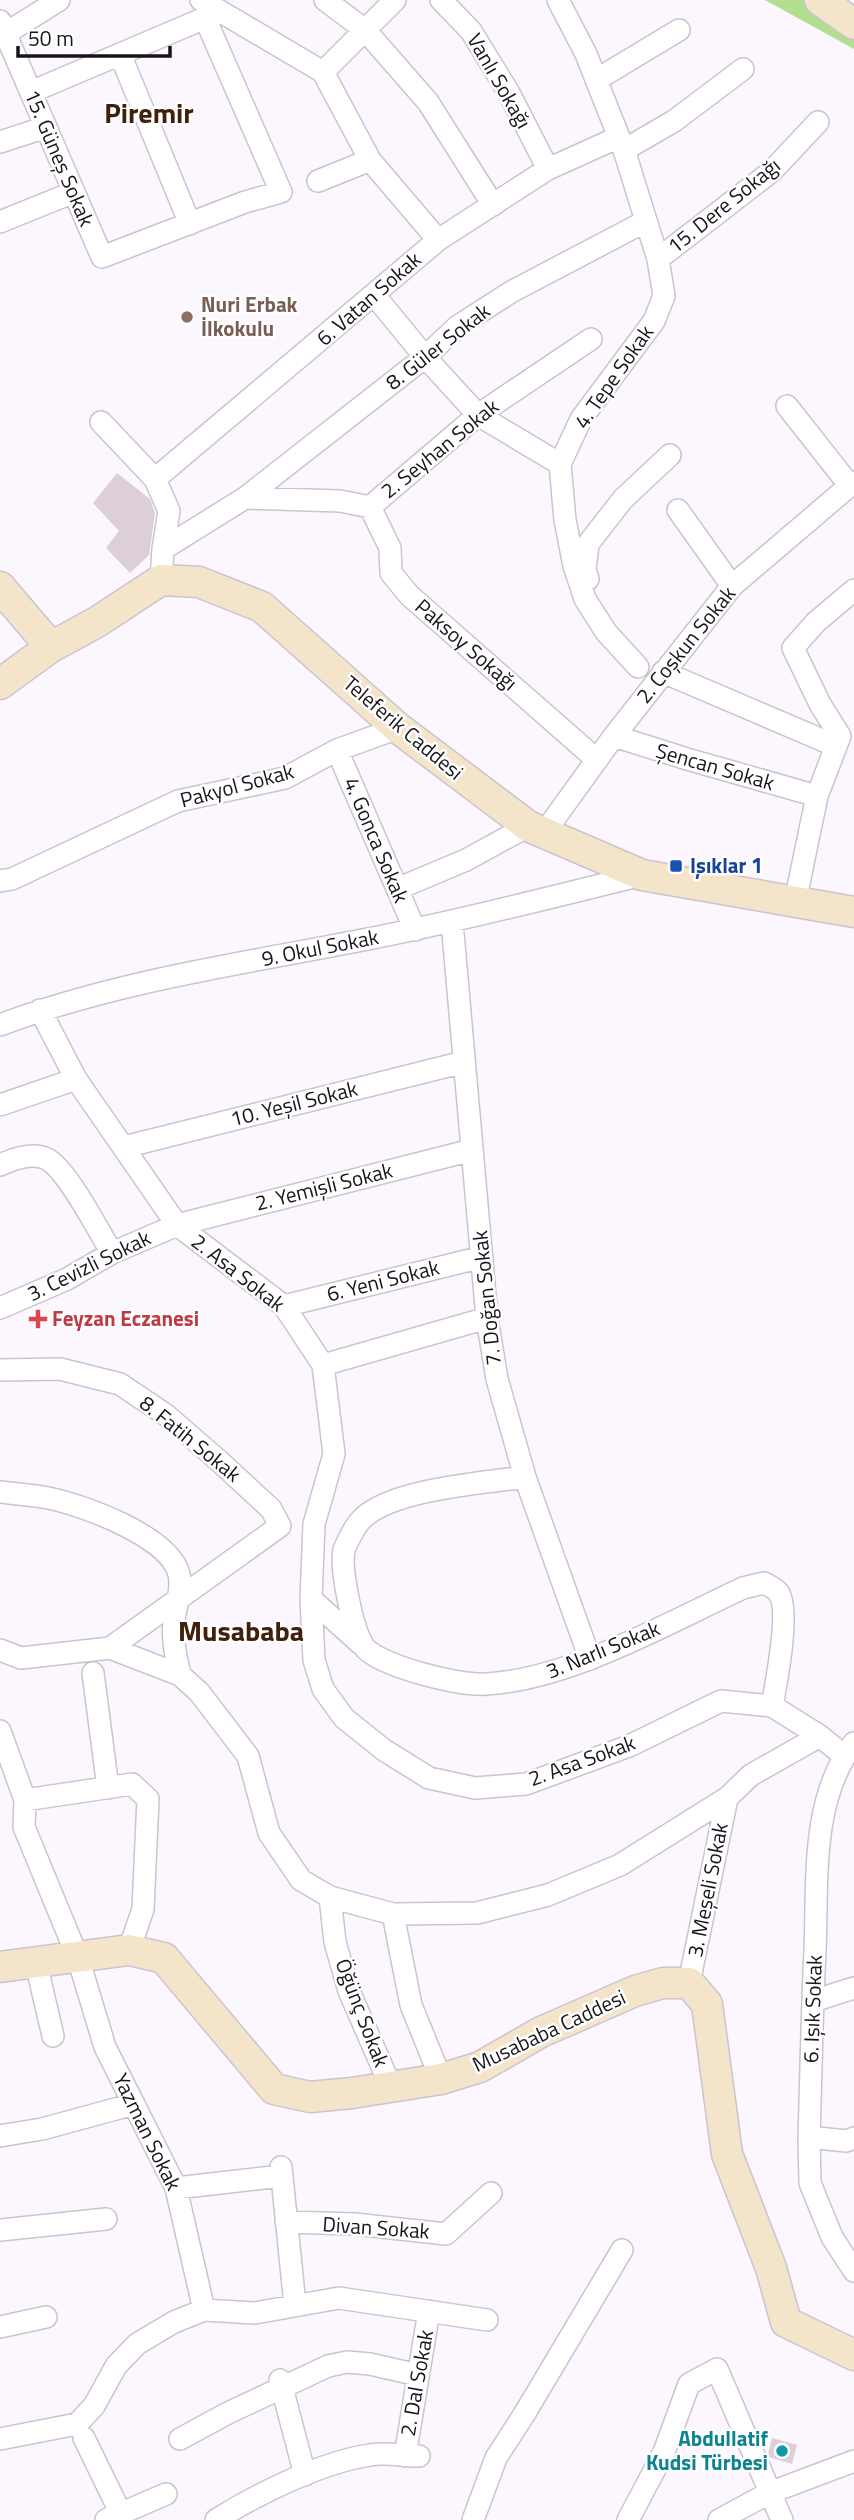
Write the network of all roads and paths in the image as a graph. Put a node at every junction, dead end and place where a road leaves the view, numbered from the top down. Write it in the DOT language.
graph roads {
  1 [pos="59,0"];
  2 [pos="325,0"];
  3 [pos="395,0"];
  4 [pos="441,0"];
  5 [pos="558,0"];
  6 [pos="820,0"];
  7 [pos="209,10"];
  8 [pos="854,24"];
  9 [pos="365,30"];
  10 [pos="679,30"];
  11 [pos="2,31"];
  12 [pos="120,54"];
  13 [pos="743,69"];
  14 [pos="323,72"];
  15 [pos="596,80"];
  16 [pos="31,92"];
  17 [pos="818,122"];
  18 [pos="46,127"];
  19 [pos="0,142"];
  20 [pos="621,144"];
  21 [pos="370,160"];
  22 [pos="548,169"];
  23 [pos="318,181"];
  24 [pos="74,192"];
  25 [pos="493,205"];
  26 [pos="646,221"];
  27 [pos="0,222"];
  28 [pos="190,224"];
  29 [pos="438,240"];
  30 [pos="658,259"];
  31 [pos="375,296"];
  32 [pos="592,339"];
  33 [pos="425,357"];
  34 [pos="787,406"];
  35 [pos="478,415"];
  36 [pos="101,422"];
  37 [pos="670,455"];
  38 [pos="560,464"];
  39 [pos="155,479"];
  40 [pos="852,484"];
  41 [pos="245,498"];
  42 [pos="370,507"];
  43 [pos="678,510"];
  44 [pos="163,549"];
  45 [pos="161,580"];
  46 [pos="732,586"];
  47 [pos="0,587"];
  48 [pos="854,590"];
  49 [pos="51,647"];
  50 [pos="638,667"];
  51 [pos="659,678"];
  52 [pos="0,684"];
  53 [pos="398,727"];
  54 [pos="614,736"];
  55 [pos="844,737"];
  56 [pos="337,750"];
  57 [pos="597,760"];
  58 [pos="817,796"];
  59 [pos="536,830"];
  60 [pos="642,875"];
  61 [pos="0,881"];
  62 [pos="397,889"];
  63 [pos="795,902"];
  64 [pos="854,912"];
  65 [pos="452,922"];
  66 [pos="415,930"];
  67 [pos="40,1010"];
  68 [pos="0,1025"];
  69 [pos="464,1062"];
  70 [pos="76,1079"];
  71 [pos="0,1105"];
  72 [pos="124,1147"];
  73 [pos="472,1150"];
  74 [pos="0,1165"];
  75 [pos="177,1224"];
  76 [pos="112,1253"];
  77 [pos="482,1257"];
  78 [pos="284,1306"];
  79 [pos="0,1308"];
  80 [pos="487,1318"];
  81 [pos="323,1365"];
  82 [pos="0,1370"];
  83 [pos="525,1477"];
  84 [pos="0,1492"];
  85 [pos="180,1597"];
  86 [pos="311,1599"];
  87 [pos="110,1648"];
  88 [pos="365,1648"];
  89 [pos="0,1650"];
  90 [pos="590,1659"];
  91 [pos="93,1673"];
  92 [pos="180,1675"];
  93 [pos="772,1706"];
  94 [pos="820,1736"];
  95 [pos="1,1738"];
  96 [pos="849,1750"];
  97 [pos="108,1787"];
  98 [pos="727,1798"];
  99 [pos="25,1800"];
  100 [pos="330,1897"];
  101 [pos="393,1914"];
  102 [pos="129,1950"];
  103 [pos="78,1958"];
  104 [pos="36,1963"];
  105 [pos="0,1967"];
  106 [pos="689,1983"];
  107 [pos="854,1988"];
  108 [pos="813,2001"];
  109 [pos="53,2036"];
  110 [pos="441,2079"];
  111 [pos="391,2087"];
  112 [pos="134,2104"];
  113 [pos="0,2137"];
  114 [pos="809,2137"];
  115 [pos="854,2138"];
  116 [pos="176,2188"];
  117 [pos="491,2193"];
  118 [pos="106,2218"];
  119 [pos="286,2222"];
  120 [pos="0,2230"];
  121 [pos="622,2250"];
  122 [pos="854,2272"];
  123 [pos="295,2305"];
  124 [pos="204,2310"];
  125 [pos="429,2311"];
  126 [pos="46,2316"];
  127 [pos="487,2320"];
  128 [pos="0,2327"];
  129 [pos="854,2355"];
  130 [pos="418,2375"];
  131 [pos="281,2384"];
  132 [pos="84,2438"];
  133 [pos="0,2439"];
  134 [pos="180,2439"];
  135 [pos="854,2461"];
  136 [pos="305,2475"];
  137 [pos="769,2493"];
  138 [pos="166,2494"];
  139 [pos="113,2517"];
  140 [pos="216,2520"];
  141 [pos="473,2520"];
  142 [pos="628,2520"];
  143 [pos="719,2520"];
  144 [pos="782,2520"];
  1 -- 11 [label="street"];
  2 -- 9 [label="street"];
  3 -- 9 [label="street"];
  4 -- 22 [label="street, Vanlı Sokağı"];
  5 -- 15 [label="street, 4. Tepe Sokak"];
  6 -- 8 [label="main road"];
  7 -- 12 [label="street"];
  7 -- 14 [label="street"];
  7 -- 28 [label="street"];
  9 -- 14 [label="street"];
  9 -- 25 [label="street"];
  10 -- 15 [label="street"];
  11 -- 16 [label="street, 15. Güneş Sokak"];
  12 -- 16 [label="street"];
  12 -- 28 [label="street"];
  13 -- 20 [label="street, 6. Vatan Sokak"];
  14 -- 21 [label="street"];
  15 -- 20 [label="street, 4. Tepe Sokak"];
  16 -- 18 [label="street, 15. Güneş Sokak"];
  17 -- 30 [label="street, 15. Dere Sokağı"];
  18 -- 19 [label="street"];
  18 -- 24 [label="street, 15. Güneş Sokak"];
  20 -- 22 [label="street, 6. Vatan Sokak"];
  20 -- 26 [label="street, 4. Tepe Sokak"];
  21 -- 23 [label="street"];
  21 -- 29 [label="street"];
  22 -- 25 [label="street, 6. Vatan Sokak"];
  24 -- 27 [label="street"];
  24 -- 28 [label="street, 15. Güneş Sokak"];
  25 -- 29 [label="street, 6. Vatan Sokak"];
  26 -- 30 [label="street, 4. Tepe Sokak"];
  26 -- 33 [label="street, 8. Güler Sokak"];
  29 -- 31 [label="street, 6. Vatan Sokak"];
  30 -- 38 [label="street, 4. Tepe Sokak"];
  31 -- 33 [label="street"];
  31 -- 39 [label="street, 6. Vatan Sokak"];
  32 -- 35 [label="street, 2. Seyhan Sokak"];
  33 -- 35 [label="street"];
  33 -- 41 [label="street, 8. Güler Sokak"];
  34 -- 40 [label="street"];
  35 -- 38 [label="street"];
  35 -- 42 [label="street, 2. Seyhan Sokak"];
  36 -- 39 [label="street"];
  37 -- 50 [label="street"];
  38 -- 50 [label="street, 4. Tepe Sokak"];
  39 -- 44 [label="street"];
  40 -- 46 [label="street, 2. Coşkun Sokak"];
  41 -- 42 [label="street, 2. Seyhan Sokak"];
  41 -- 44 [label="street"];
  42 -- 57 [label="street, Paksoy Sokağı"];
  43 -- 46 [label="street"];
  44 -- 45 [label="street"];
  45 -- 49 [label="main road"];
  45 -- 53 [label="main road, Teleferik Caddesi"];
  46 -- 51 [label="street, 2. Coşkun Sokak"];
  47 -- 49 [label="main road"];
  48 -- 55 [label="street"];
  49 -- 52 [label="main road"];
  50 -- 51 [label="street"];
  51 -- 54 [label="street, 2. Coşkun Sokak"];
  51 -- 55 [label="street"];
  53 -- 56 [label="street, Pakyol Sokak"];
  53 -- 59 [label="main road, Teleferik Caddesi"];
  54 -- 57 [label="street, 2. Coşkun Sokak"];
  54 -- 58 [label="street, Şencan Sokak"];
  55 -- 58 [label="street"];
  56 -- 61 [label="street, Pakyol Sokak"];
  56 -- 62 [label="street, 4. Gonca Sokak"];
  57 -- 59 [label="street, 2. Coşkun Sokak"];
  58 -- 63 [label="street"];
  59 -- 60 [label="main road, Teleferik Caddesi"];
  59 -- 62 [label="street"];
  60 -- 63 [label="main road, Teleferik Caddesi"];
  60 -- 65 [label="street, 9. Okul Sokak"];
  62 -- 66 [label="street, 4. Gonca Sokak"];
  63 -- 64 [label="main road, Teleferik Caddesi"];
  65 -- 66 [label="street, 9. Okul Sokak"];
  65 -- 69 [label="street, 7. Doğan Sokak"];
  66 -- 67 [label="street, 9. Okul Sokak"];
  67 -- 68 [label="street, 9. Okul Sokak"];
  67 -- 70 [label="street, 2. Asa Sokak"];
  69 -- 72 [label="street, 10. Yeşil Sokak"];
  69 -- 73 [label="street, 7. Doğan Sokak"];
  70 -- 71 [label="street"];
  70 -- 72 [label="street, 2. Asa Sokak"];
  72 -- 75 [label="street, 2. Asa Sokak"];
  73 -- 75 [label="street, 2. Yemişli Sokak"];
  73 -- 77 [label="street, 7. Doğan Sokak"];
  74 -- 76 [label="street"];
  75 -- 76 [label="street, 3. Cevizli Sokak"];
  75 -- 78 [label="street, 2. Asa Sokak"];
  76 -- 79 [label="street, 3. Cevizli Sokak"];
  77 -- 78 [label="street, 6. Yeni Sokak"];
  77 -- 80 [label="street, 7. Doğan Sokak"];
  78 -- 81 [label="street, 2. Asa Sokak"];
  80 -- 81 [label="street"];
  80 -- 83 [label="street, 7. Doğan Sokak"];
  81 -- 86 [label="street, 2. Asa Sokak"];
  82 -- 85 [label="street, 8. Fatih Sokak"];
  83 -- 88 [label="street"];
  83 -- 90 [label="street, 7. Doğan Sokak"];
  84 -- 85 [label="street"];
  85 -- 87 [label="street"];
  85 -- 92 [label="street"];
  86 -- 88 [label="street, 3. Narlı Sokak"];
  86 -- 93 [label="street, 2. Asa Sokak"];
  87 -- 89 [label="street"];
  87 -- 92 [label="street"];
  88 -- 90 [label="street, 3. Narlı Sokak"];
  90 -- 93 [label="street, 3. Narlı Sokak"];
  91 -- 97 [label="street"];
  92 -- 100 [label="street, 3. Meşeli Sokak"];
  93 -- 94 [label="street, 2. Asa Sokak"];
  94 -- 96 [label="street, 2. Asa Sokak"];
  94 -- 98 [label="street, 3. Meşeli Sokak"];
  95 -- 99 [label="street, Yazman Sokak"];
  96 -- 108 [label="street, 6. Işık Sokak"];
  97 -- 99 [label="street"];
  97 -- 102 [label="street"];
  98 -- 101 [label="street, 3. Meşeli Sokak"];
  98 -- 106 [label="street, 3. Meşeli Sokak"];
  99 -- 103 [label="street, Yazman Sokak"];
  100 -- 101 [label="street, 3. Meşeli Sokak"];
  100 -- 111 [label="street, Öğünç Sokak"];
  101 -- 110 [label="street"];
  102 -- 103 [label="main road, Musababa Caddesi"];
  102 -- 111 [label="main road, Musababa Caddesi"];
  103 -- 104 [label="main road, Musababa Caddesi"];
  103 -- 112 [label="street, Yazman Sokak"];
  104 -- 105 [label="main road, Musababa Caddesi"];
  104 -- 109 [label="street"];
  106 -- 110 [label="main road, Musababa Caddesi"];
  106 -- 129 [label="main road"];
  107 -- 108 [label="street"];
  108 -- 114 [label="street, 6. Işık Sokak"];
  110 -- 111 [label="main road, Musababa Caddesi"];
  112 -- 113 [label="street"];
  112 -- 116 [label="street, Yazman Sokak"];
  114 -- 115 [label="street"];
  114 -- 122 [label="street, 6. Işık Sokak"];
  116 -- 119 [label="street"];
  116 -- 124 [label="street, Yazman Sokak"];
  117 -- 119 [label="street, Divan Sokak"];
  118 -- 120 [label="street"];
  119 -- 123 [label="street"];
  121 -- 141 [label="street"];
  123 -- 124 [label="street"];
  123 -- 125 [label="street"];
  124 -- 133 [label="street"];
  125 -- 127 [label="street"];
  125 -- 130 [label="street, 2. Dal Sokak"];
  126 -- 128 [label="street"];
  130 -- 131 [label="street"];
  130 -- 136 [label="street, 2. Dal Sokak"];
  131 -- 134 [label="street"];
  131 -- 136 [label="street"];
  132 -- 139 [label="street"];
  135 -- 137 [label="street"];
  136 -- 140 [label="street"];
  137 -- 142 [label="street"];
  137 -- 143 [label="street"];
  137 -- 144 [label="street"];
  138 -- 139 [label="street"];
}
